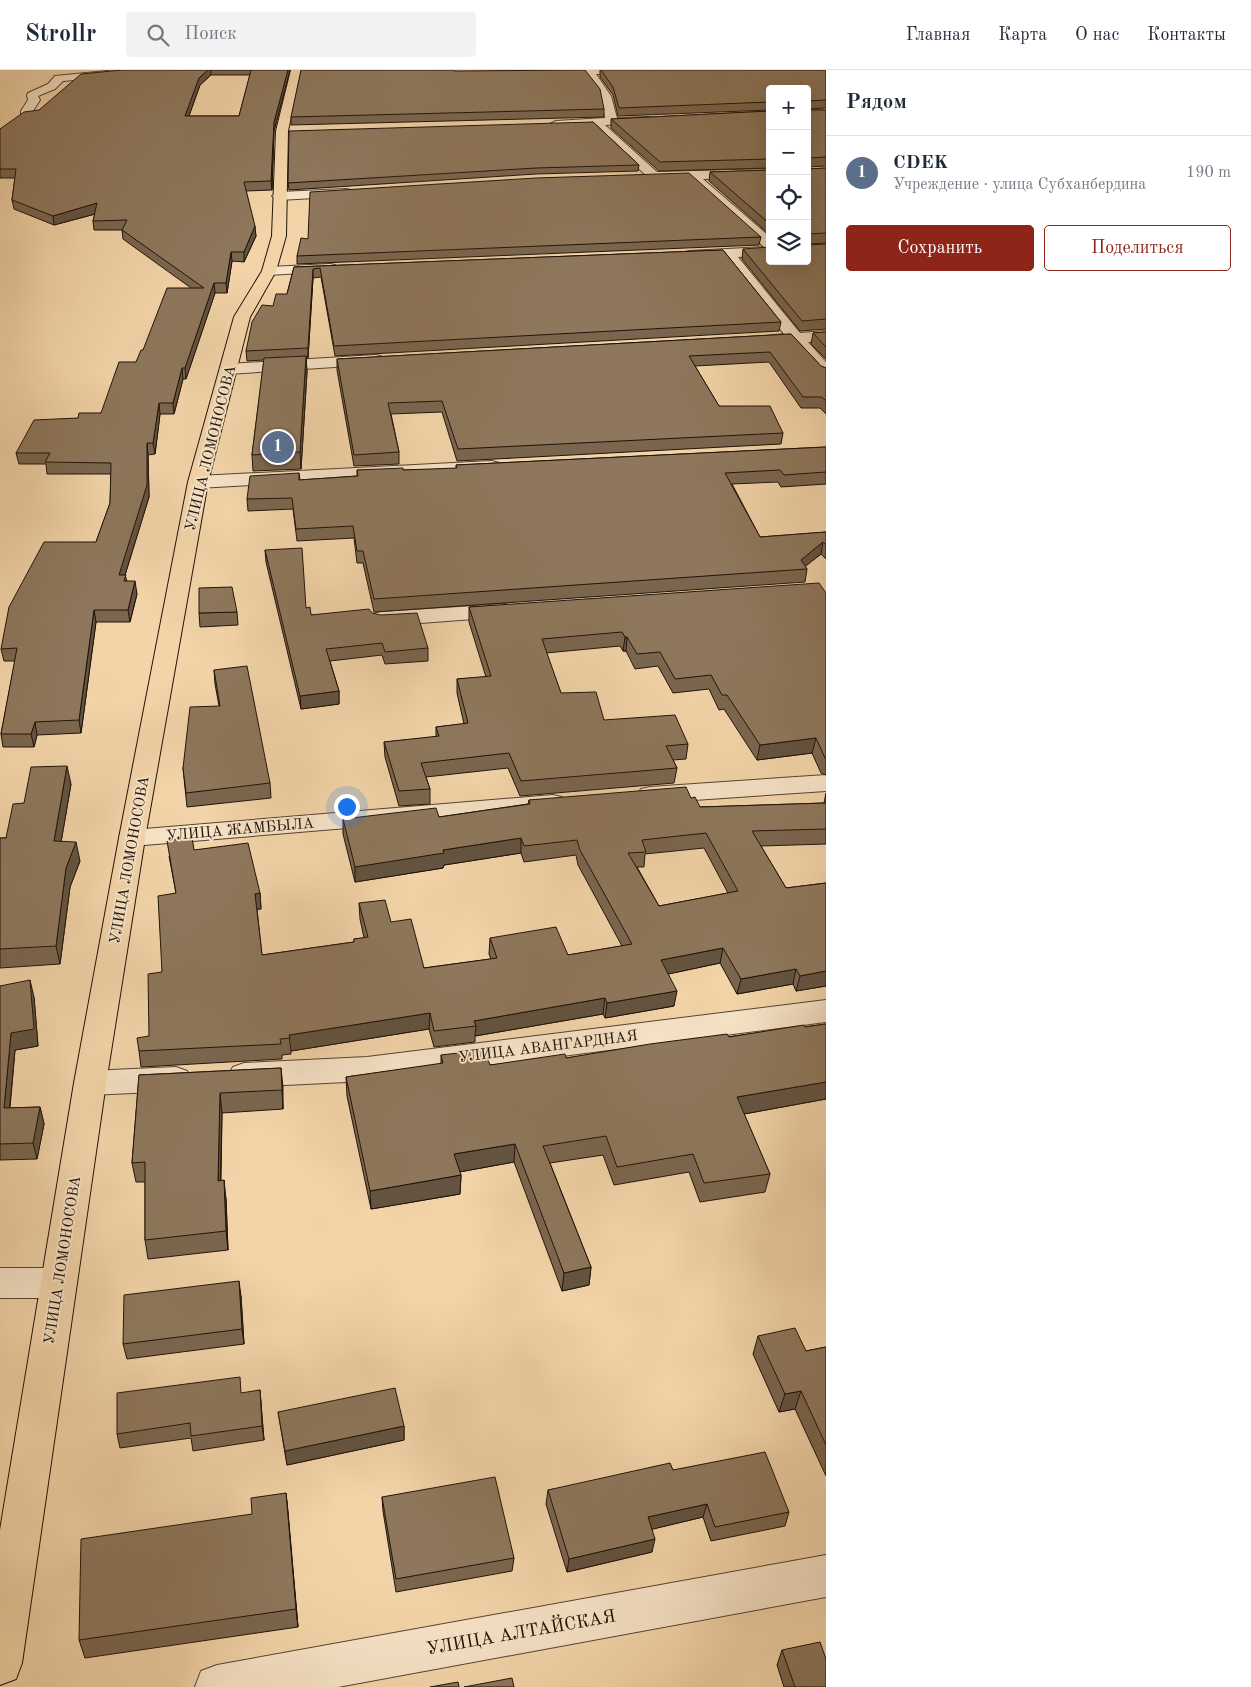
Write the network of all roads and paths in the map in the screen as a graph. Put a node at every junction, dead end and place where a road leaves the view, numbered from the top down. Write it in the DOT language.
graph roads {
  1 [pos="155,70"];
  2 [pos="296,70"];
  3 [pos="689,70"];
  4 [pos="588,71"];
  5 [pos="541,72"];
  6 [pos="28,116"];
  7 [pos="662,120"];
  8 [pos="595,122"];
  9 [pos="612,122"];
  10 [pos="546,124"];
  11 [pos="766,173"];
  12 [pos="692,175"];
  13 [pos="654,176"];
  14 [pos="634,177"];
  15 [pos="355,192"];
  16 [pos="279,196"];
  17 [pos="766,241"];
  18 [pos="766,252"];
  19 [pos="728,254"];
  20 [pos="678,256"];
  21 [pos="349,268"];
  22 [pos="269,271"];
  23 [pos="826,336"];
  24 [pos="796,339"];
  25 [pos="746,341"];
  26 [pos="393,359"];
  27 [pos="228,369"];
  28 [pos="826,372"];
  29 [pos="507,466"];
  30 [pos="198,482"];
  31 [pos="529,609"];
  32 [pos="382,619"];
  33 [pos="826,783"];
  34 [pos="629,797"];
  35 [pos="579,801"];
  36 [pos="132,838"];
  37 [pos="826,1011"];
  38 [pos="90,1083"];
  39 [pos="0,1283"];
  40 [pos="58,1283"];
  41 [pos="826,1576"];
  42 [pos="0,1663"];
  43 [pos="217,1687"];
  1 -- 6 [label="street"];
  2 -- 16 [label="main road, УЛИЦА ЛОМОНОСОВА"];
  3 -- 4 [label="street"];
  4 -- 5 [label="street"];
  4 -- 9 [label="street"];
  7 -- 9 [label="street"];
  8 -- 9 [label="street"];
  8 -- 10 [label="street"];
  8 -- 13 [label="street"];
  11 -- 12 [label="street"];
  12 -- 13 [label="street"];
  12 -- 17 [label="street"];
  13 -- 14 [label="street"];
  15 -- 16 [label="street"];
  16 -- 22 [label="main road, УЛИЦА ЛОМОНОСОВА"];
  18 -- 19 [label="street"];
  19 -- 20 [label="street"];
  19 -- 24 [label="street"];
  21 -- 22 [label="street"];
  22 -- 27 [label="main road, УЛИЦА ЛОМОНОСОВА"];
  23 -- 24 [label="street"];
  24 -- 25 [label="street"];
  24 -- 28 [label="street"];
  26 -- 27 [label="street"];
  27 -- 30 [label="main road, УЛИЦА ЛОМОНОСОВА"];
  29 -- 30 [label="street"];
  30 -- 36 [label="main road, УЛИЦА ЛОМОНОСОВА"];
  31 -- 32 [label="street"];
  33 -- 34 [label="street"];
  35 -- 36 [label="street, УЛИЦА ЖАМБЫЛА"];
  36 -- 38 [label="main road, УЛИЦА ЛОМОНОСОВА"];
  37 -- 38 [label="street, УЛИЦА АВАНГАРДНАЯ"];
  38 -- 40 [label="main road, УЛИЦА ЛОМОНОСОВА"];
  39 -- 40 [label="street"];
  40 -- 42 [label="main road, УЛИЦА ЛОМОНОСОВА"];
  41 -- 43 [label="street, УЛИЦА АЛТАЙСКАЯ"];
}
